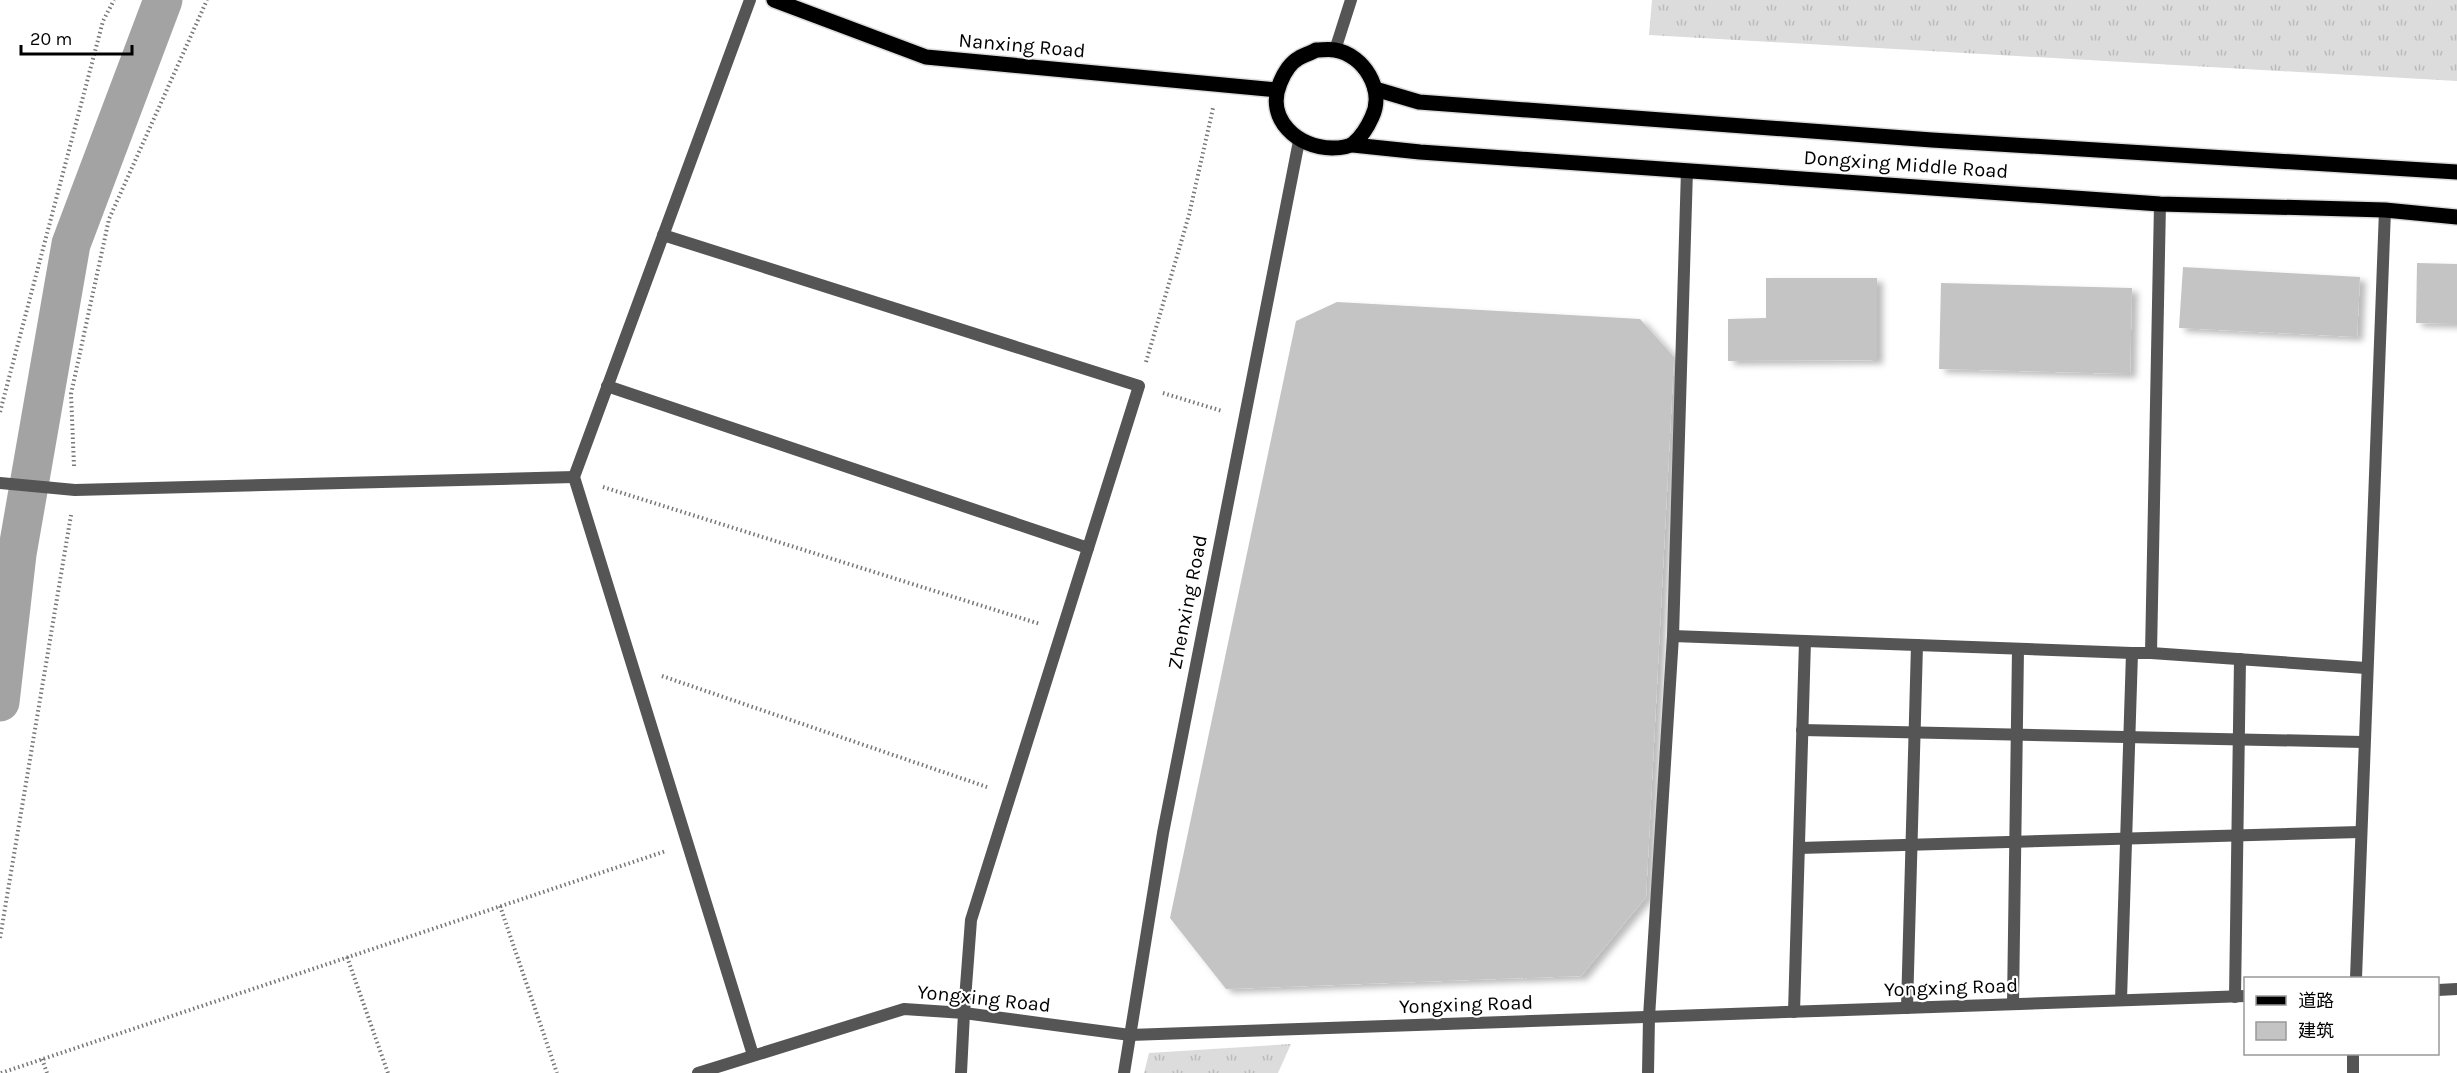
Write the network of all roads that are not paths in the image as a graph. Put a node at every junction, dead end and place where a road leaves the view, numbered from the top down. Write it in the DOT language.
graph roads {
  1 [pos="750,0"];
  2 [pos="774,0"];
  3 [pos="1351,0"];
  4 [pos="799,5"];
  5 [pos="1335,50"];
  6 [pos="1375,89"];
  7 [pos="1277,90"];
  8 [pos="1299,141"];
  9 [pos="1353,145"];
  10 [pos="1687,170"];
  11 [pos="2457,172"];
  12 [pos="2160,204"];
  13 [pos="2385,210"];
  14 [pos="2457,217"];
  15 [pos="663,234"];
  16 [pos="607,386"];
  17 [pos="574,477"];
  18 [pos="0,483"];
  19 [pos="1088,548"];
  20 [pos="1673,636"];
  21 [pos="1805,641"];
  22 [pos="1917,645"];
  23 [pos="2018,649"];
  24 [pos="2132,653"];
  25 [pos="2151,653"];
  26 [pos="2240,659"];
  27 [pos="2366,668"];
  28 [pos="1802,730"];
  29 [pos="1915,733"];
  30 [pos="2017,735"];
  31 [pos="2130,737"];
  32 [pos="2238,739"];
  33 [pos="2363,742"];
  34 [pos="2360,832"];
  35 [pos="2237,835"];
  36 [pos="2126,839"];
  37 [pos="2016,842"];
  38 [pos="1911,845"];
  39 [pos="1798,848"];
  40 [pos="2356,977"];
  41 [pos="2457,989"];
  42 [pos="2439,990"];
  43 [pos="2240,996"];
  44 [pos="2121,1000"];
  45 [pos="2013,1004"];
  46 [pos="1907,1008"];
  47 [pos="1794,1012"];
  48 [pos="964,1013"];
  49 [pos="1649,1017"];
  50 [pos="1130,1035"];
  51 [pos="753,1054"];
  52 [pos="2353,1055"];
  53 [pos="698,1073"];
  54 [pos="961,1073"];
  55 [pos="1124,1073"];
  56 [pos="1648,1073"];
  57 [pos="2353,1073"];
  1 -- 15 [label="street"];
  2 -- 4 [label="main road, Nanxing Road"];
  3 -- 5 [label="street"];
  4 -- 7 [label="main road, Nanxing Road"];
  5 -- 6 [label="main road"];
  5 -- 7 [label="main road"];
  6 -- 9 [label="main road"];
  6 -- 11 [label="main road, Dongxing Middle Road"];
  7 -- 8 [label="main road"];
  8 -- 9 [label="main road"];
  8 -- 50 [label="street, Zhenxing Road"];
  9 -- 10 [label="main road, Dongxing Middle Road"];
  10 -- 12 [label="main road, Dongxing Middle Road"];
  10 -- 20 [label="street"];
  12 -- 13 [label="main road, Dongxing Middle Road"];
  12 -- 25 [label="street"];
  13 -- 14 [label="main road, Dongxing Middle Road"];
  13 -- 27 [label="street"];
  15 -- 16 [label="street"];
  15 -- 19 [label="street"];
  16 -- 17 [label="street"];
  16 -- 19 [label="street"];
  17 -- 18 [label="street"];
  17 -- 51 [label="street"];
  19 -- 48 [label="street"];
  20 -- 21 [label="street"];
  20 -- 49 [label="street"];
  21 -- 22 [label="street"];
  21 -- 28 [label="street"];
  22 -- 23 [label="street"];
  22 -- 29 [label="street"];
  23 -- 24 [label="street"];
  23 -- 30 [label="street"];
  24 -- 25 [label="street"];
  24 -- 31 [label="street"];
  25 -- 26 [label="street"];
  26 -- 27 [label="street"];
  26 -- 32 [label="street"];
  27 -- 33 [label="street"];
  28 -- 29 [label="street"];
  28 -- 39 [label="street"];
  29 -- 30 [label="street"];
  29 -- 38 [label="street"];
  30 -- 31 [label="street"];
  30 -- 37 [label="street"];
  31 -- 32 [label="street"];
  31 -- 36 [label="street"];
  32 -- 33 [label="street"];
  32 -- 35 [label="street"];
  33 -- 34 [label="street"];
  34 -- 35 [label="street"];
  34 -- 40 [label="street"];
  35 -- 36 [label="street"];
  35 -- 43 [label="street"];
  36 -- 37 [label="street"];
  36 -- 44 [label="street"];
  37 -- 38 [label="street"];
  37 -- 45 [label="street"];
  38 -- 39 [label="street"];
  38 -- 46 [label="street"];
  39 -- 47 [label="street"];
  41 -- 42 [label="street"];
  43 -- 44 [label="street, Yongxing Road"];
  44 -- 45 [label="street, Yongxing Road"];
  45 -- 46 [label="street, Yongxing Road"];
  46 -- 47 [label="street, Yongxing Road"];
  47 -- 49 [label="street, Yongxing Road"];
  48 -- 50 [label="street, Yongxing Road"];
  48 -- 51 [label="street, Yongxing Road"];
  48 -- 54 [label="street"];
  49 -- 50 [label="street, Yongxing Road"];
  49 -- 56 [label="street"];
  50 -- 55 [label="street, Zhenxing Road"];
  51 -- 53 [label="street, Yongxing Road"];
  52 -- 57 [label="street"];
}
